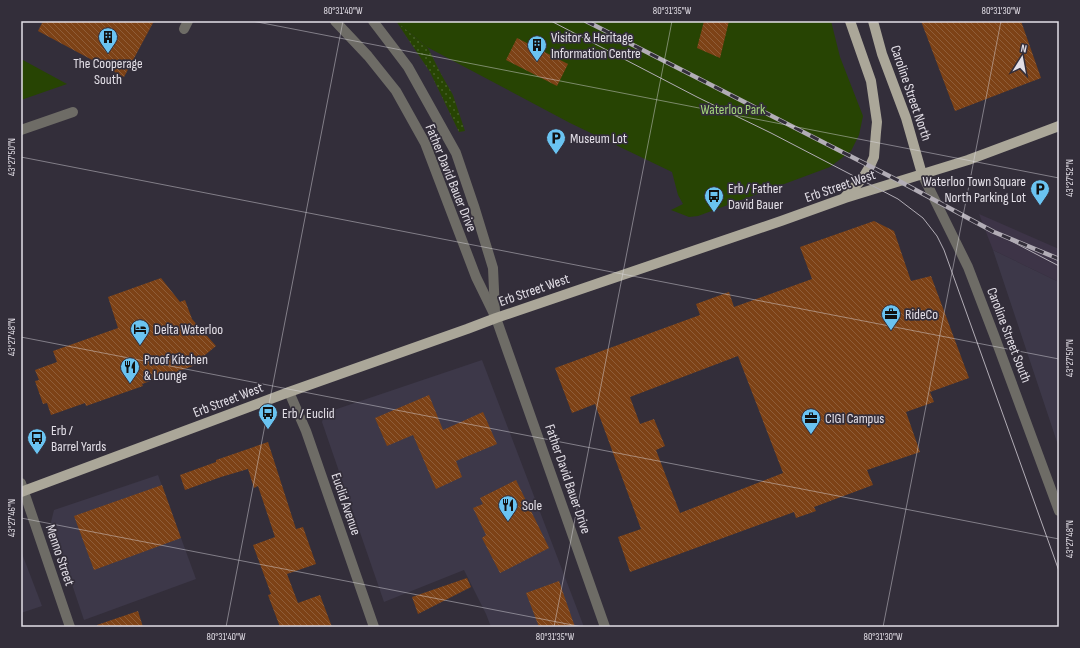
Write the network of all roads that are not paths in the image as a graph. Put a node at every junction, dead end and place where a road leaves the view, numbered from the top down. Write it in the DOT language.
graph roads {
  1 [pos="335,21"];
  2 [pos="373,21"];
  3 [pos="850,21"];
  4 [pos="873,21"];
  5 [pos="73,112"];
  6 [pos="1059,126"];
  7 [pos="21,130"];
  8 [pos="922,174"];
  9 [pos="845,198"];
  10 [pos="496,318"];
  11 [pos="289,392"];
  12 [pos="22,489"];
  13 [pos="1059,511"];
  14 [pos="70,627"];
  15 [pos="374,627"];
  16 [pos="604,627"];
  1 -- 10 [label="street, Father David Bauer Drive"];
  2 -- 10 [label="street, Father David Bauer Drive"];
  3 -- 9 [label="main road"];
  4 -- 8 [label="main road, Caroline Street North"];
  5 -- 7 [label="street"];
  6 -- 8 [label="main road, Erb Street West"];
  8 -- 9 [label="main road, Erb Street West"];
  8 -- 13 [label="street, Caroline Street South"];
  9 -- 10 [label="main road, Erb Street West"];
  10 -- 11 [label="main road, Erb Street West"];
  10 -- 16 [label="street, Father David Bauer Drive"];
  11 -- 12 [label="main road, Erb Street West"];
  11 -- 15 [label="street, Euclid Avenue"];
  12 -- 14 [label="street, Menno Street"];
}
